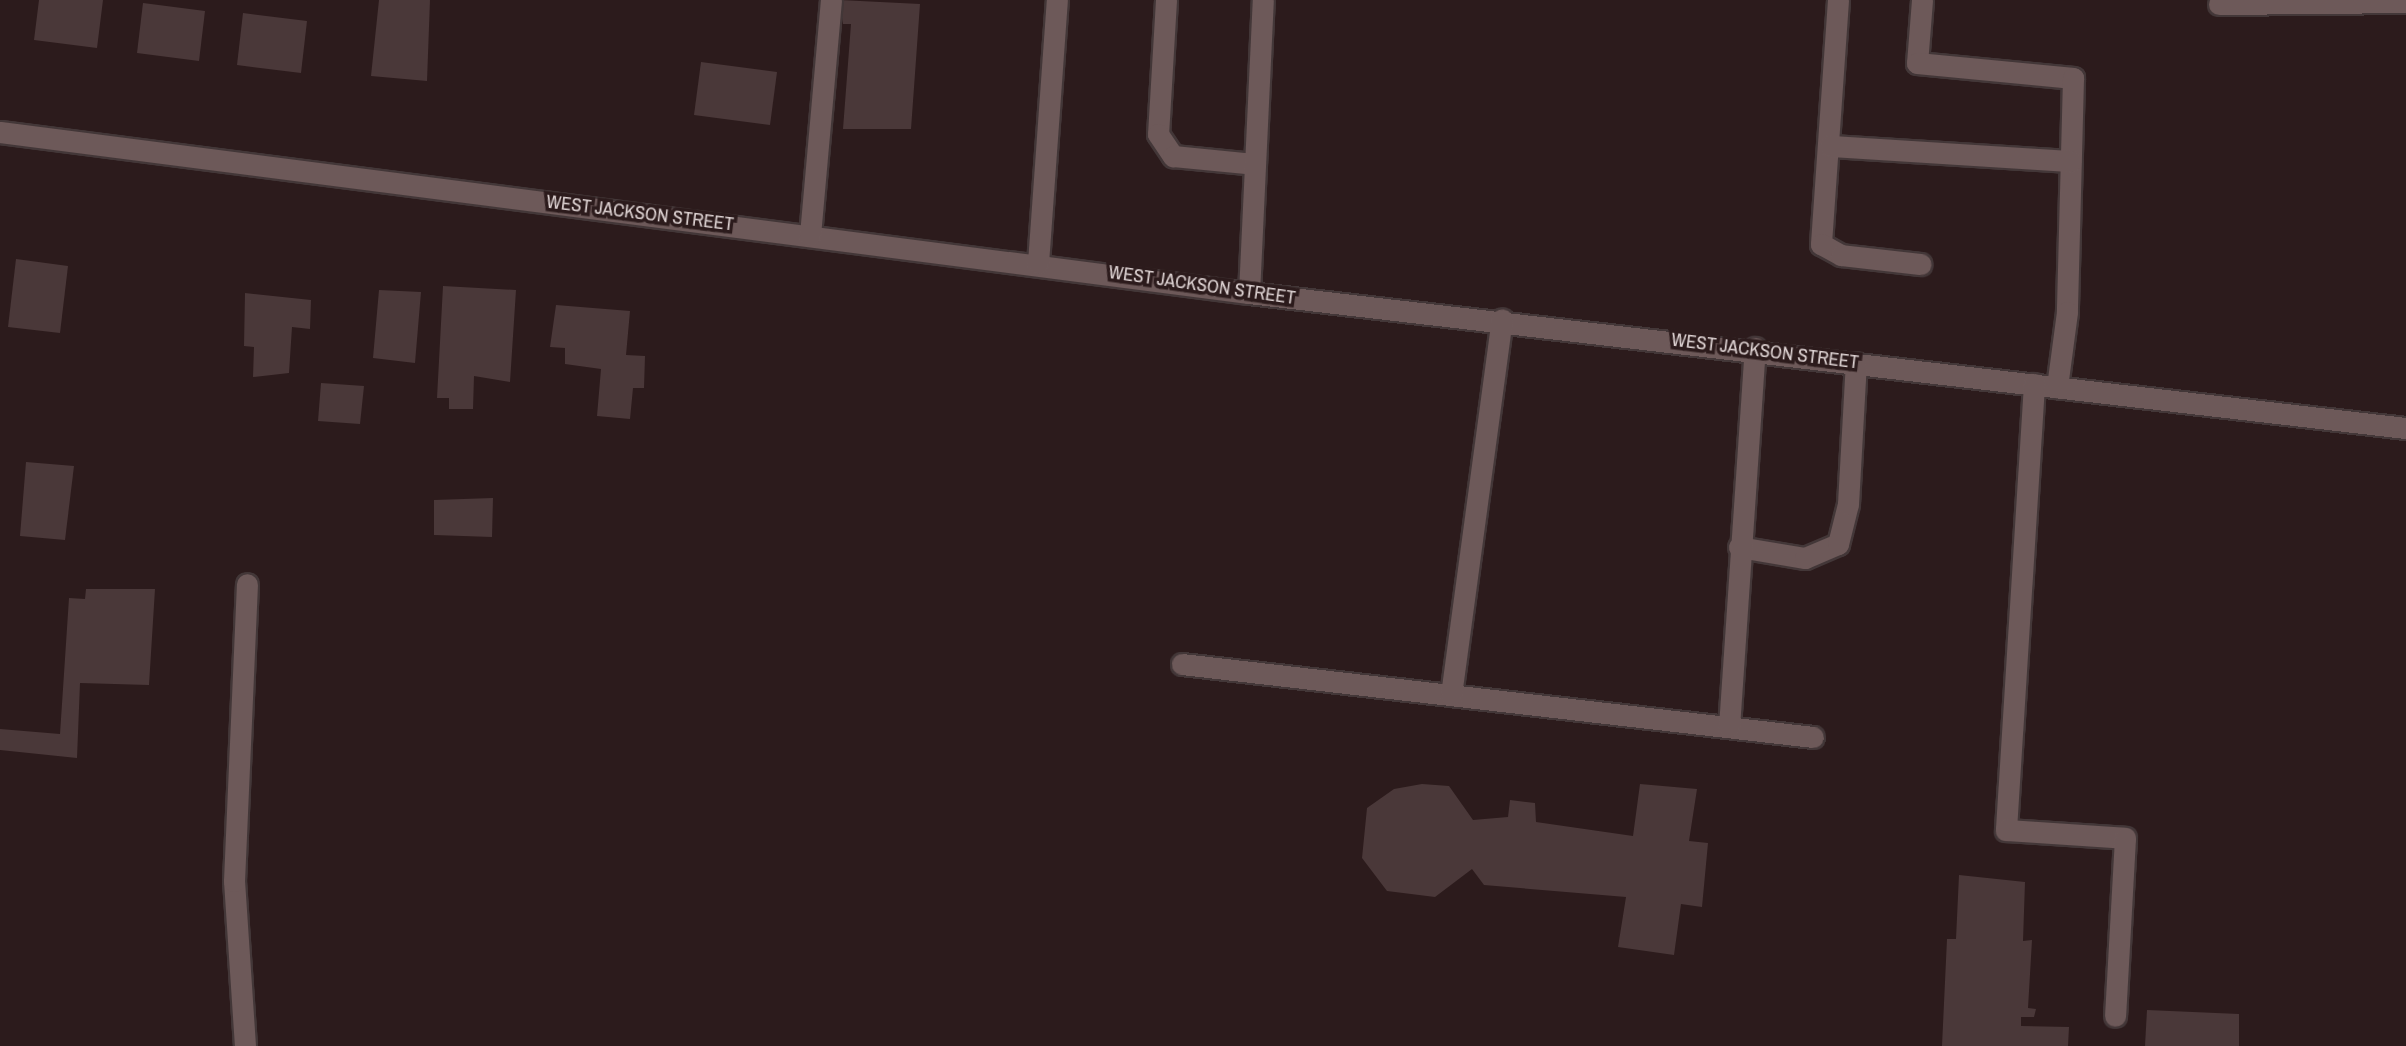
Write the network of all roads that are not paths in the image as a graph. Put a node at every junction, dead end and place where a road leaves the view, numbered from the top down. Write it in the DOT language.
graph roads {
  1 [pos="831,0"];
  2 [pos="1057,0"];
  3 [pos="1166,0"];
  4 [pos="1263,0"];
  5 [pos="1838,0"];
  6 [pos="1922,0"];
  7 [pos="2406,2"];
  8 [pos="2219,5"];
  9 [pos="0,132"];
  10 [pos="1830,146"];
  11 [pos="1254,156"];
  12 [pos="2071,161"];
  13 [pos="810,235"];
  14 [pos="1038,263"];
  15 [pos="1920,264"];
  16 [pos="1249,293"];
  17 [pos="1503,319"];
  18 [pos="1755,348"];
  19 [pos="1856,363"];
  20 [pos="2034,384"];
  21 [pos="2057,387"];
  22 [pos="2406,429"];
  23 [pos="1739,547"];
  24 [pos="247,584"];
  25 [pos="1182,664"];
  26 [pos="1451,695"];
  27 [pos="1730,727"];
  28 [pos="1813,737"];
  29 [pos="2115,1016"];
  30 [pos="245,1046"];
  1 -- 13 [label="street"];
  2 -- 14 [label="street"];
  3 -- 11 [label="street"];
  4 -- 11 [label="street"];
  5 -- 10 [label="street"];
  6 -- 12 [label="street"];
  7 -- 8 [label="street"];
  9 -- 13 [label="street, WEST JACKSON STREET"];
  10 -- 12 [label="street"];
  10 -- 15 [label="street"];
  11 -- 16 [label="street"];
  12 -- 21 [label="street"];
  13 -- 14 [label="street, WEST JACKSON STREET"];
  14 -- 16 [label="street, WEST JACKSON STREET"];
  16 -- 17 [label="street, WEST JACKSON STREET"];
  17 -- 18 [label="street, WEST JACKSON STREET"];
  17 -- 26 [label="street"];
  18 -- 19 [label="street, WEST JACKSON STREET"];
  18 -- 23 [label="street"];
  19 -- 20 [label="street, WEST JACKSON STREET"];
  19 -- 23 [label="street"];
  20 -- 21 [label="street, WEST JACKSON STREET"];
  20 -- 29 [label="street"];
  21 -- 22 [label="street, WEST JACKSON STREET"];
  23 -- 27 [label="street"];
  24 -- 30 [label="street"];
  25 -- 26 [label="street"];
  26 -- 27 [label="street"];
  27 -- 28 [label="street"];
}
